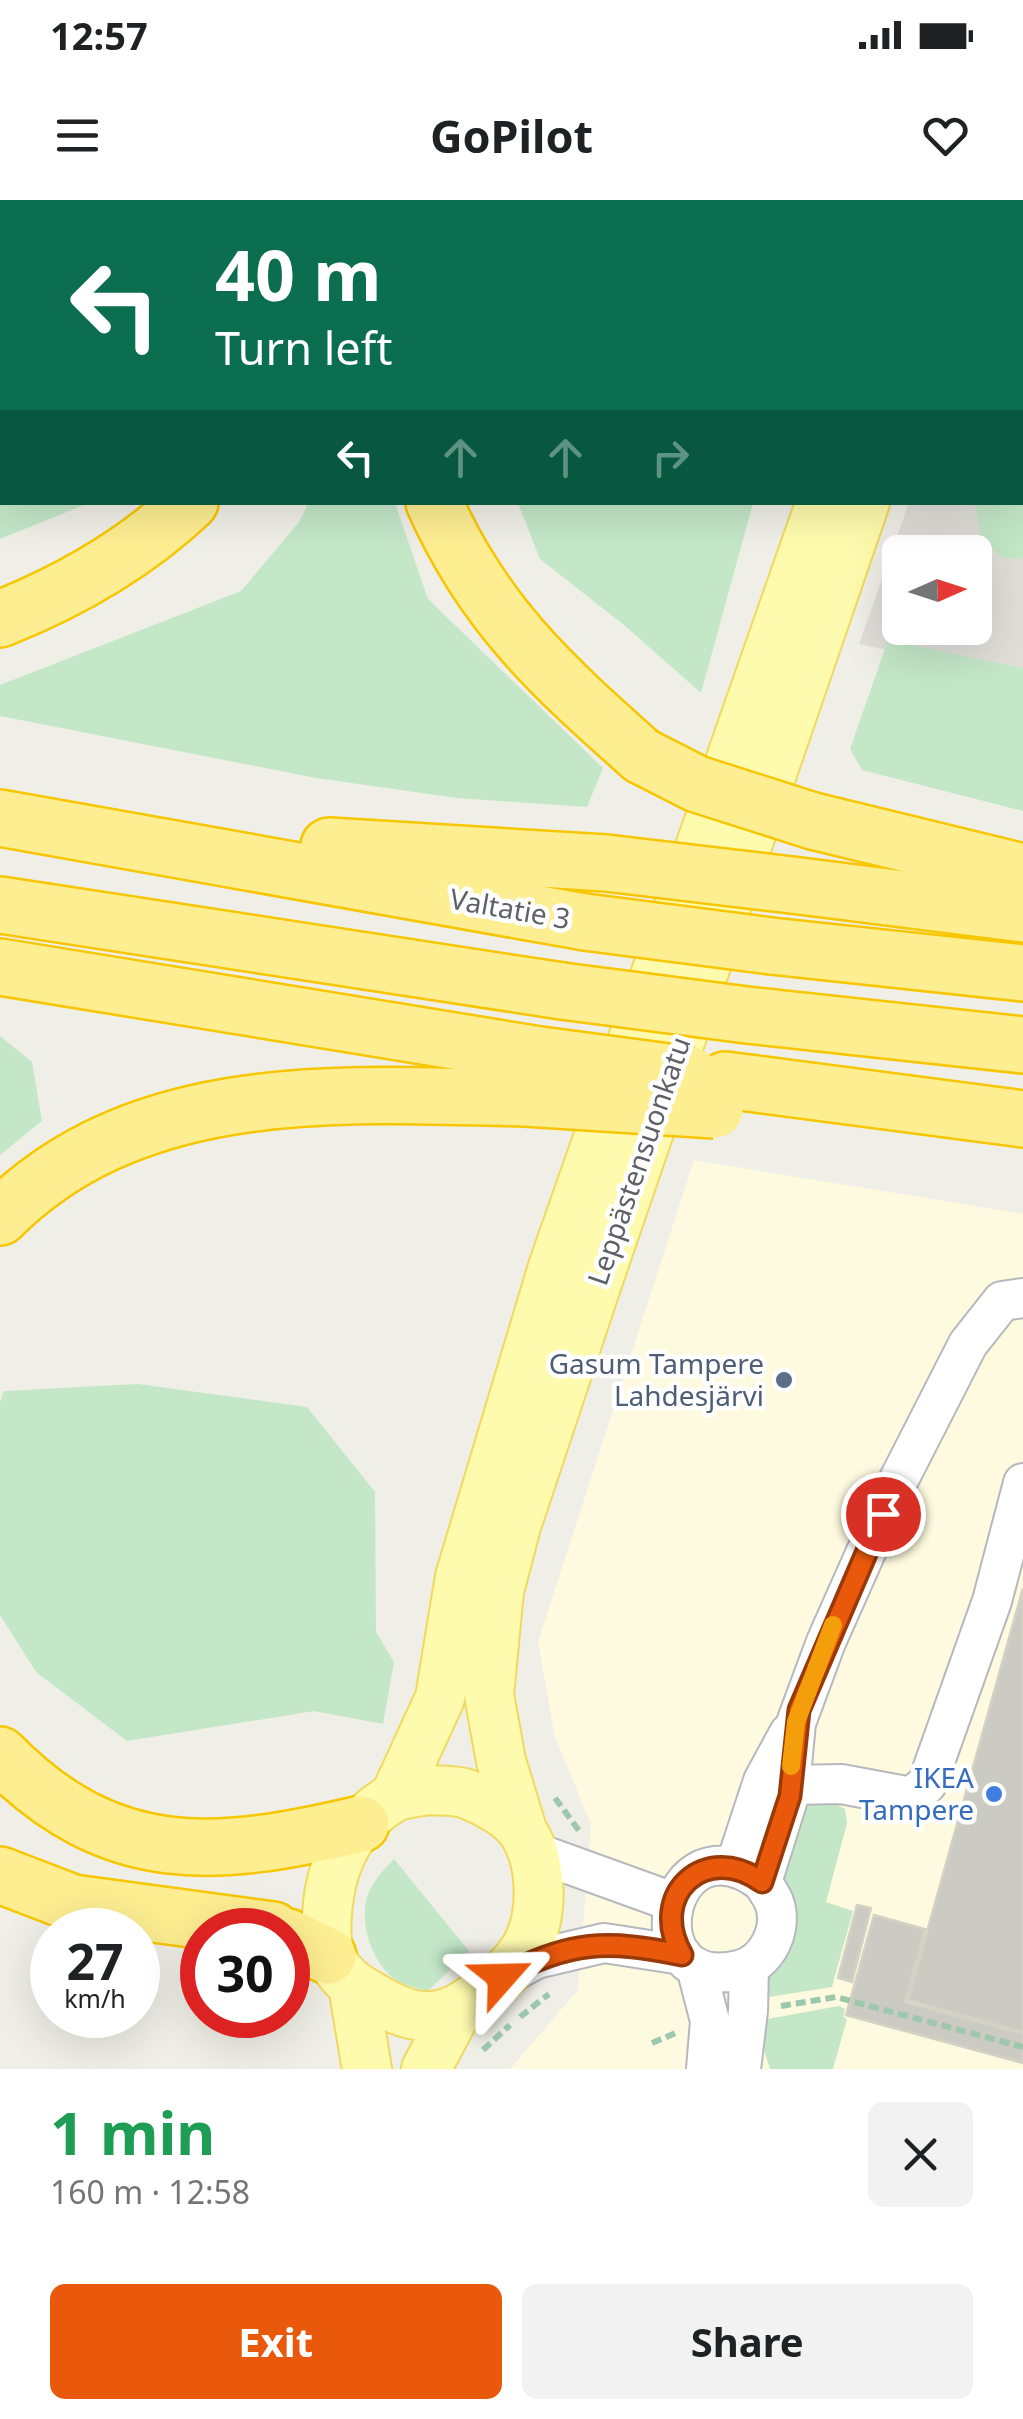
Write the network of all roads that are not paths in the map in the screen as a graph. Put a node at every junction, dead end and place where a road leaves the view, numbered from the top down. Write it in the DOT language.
graph roads {
  1 [pos="187,505"];
  2 [pos="435,505"];
  3 [pos="820,505"];
  4 [pos="864,505"];
  5 [pos="0,619"];
  6 [pos="0,818"];
  7 [pos="72,830"];
  8 [pos="1023,872"];
  9 [pos="0,906"];
  10 [pos="1023,914"];
  11 [pos="0,967"];
  12 [pos="1023,973"];
  13 [pos="1023,1045"];
  14 [pos="533,1076"];
  15 [pos="1023,1118"];
  16 [pos="0,1216"];
  17 [pos="1023,1298"];
  18 [pos="1023,1482"];
  19 [pos="796,1722"];
  20 [pos="0,1755"];
  21 [pos="790,1785"];
  22 [pos="378,1810"];
  23 [pos="527,1840"];
  24 [pos="747,1874"];
  25 [pos="0,1875"];
  26 [pos="672,1902"];
  27 [pos="180,1917"];
  28 [pos="323,1960"];
  29 [pos="689,1961"];
  30 [pos="748,1968"];
  31 [pos="502,1977"];
  32 [pos="457,2011"];
  33 [pos="367,2069"];
  34 [pos="426,2069"];
  35 [pos="706,2069"];
  36 [pos="741,2069"];
  1 -- 5 [label="highway"];
  2 -- 8 [label="highway, bridge"];
  3 -- 22 [label="main road, Leppästensuonkatu"];
  4 -- 23 [label="main road, Leppästensuonkatu"];
  6 -- 7 [label="highway, Valtatie 3"];
  7 -- 10 [label="highway, bridge"];
  7 -- 12 [label="highway, Valtatie 3, bridge"];
  9 -- 13 [label="highway, bridge"];
  11 -- 14 [label="highway"];
  14 -- 15 [label="highway, bridge"];
  14 -- 16 [label="highway"];
  17 -- 19 [label="street"];
  18 -- 21 [label="street"];
  19 -- 21 [label="street"];
  19 -- 24 [label="street"];
  20 -- 22 [label="highway"];
  21 -- 24 [label="street"];
  22 -- 23 [label="main road"];
  22 -- 28 [label="main road"];
  23 -- 26 [label="street"];
  23 -- 31 [label="main road"];
  24 -- 26 [label="street"];
  24 -- 30 [label="street"];
  25 -- 27 [label="highway"];
  26 -- 29 [label="street"];
  28 -- 32 [label="main road"];
  28 -- 33 [label="main road"];
  29 -- 30 [label="street"];
  29 -- 31 [label="street"];
  29 -- 35 [label="street"];
  30 -- 36 [label="street"];
  31 -- 32 [label="main road"];
  32 -- 34 [label="main road"];
}
